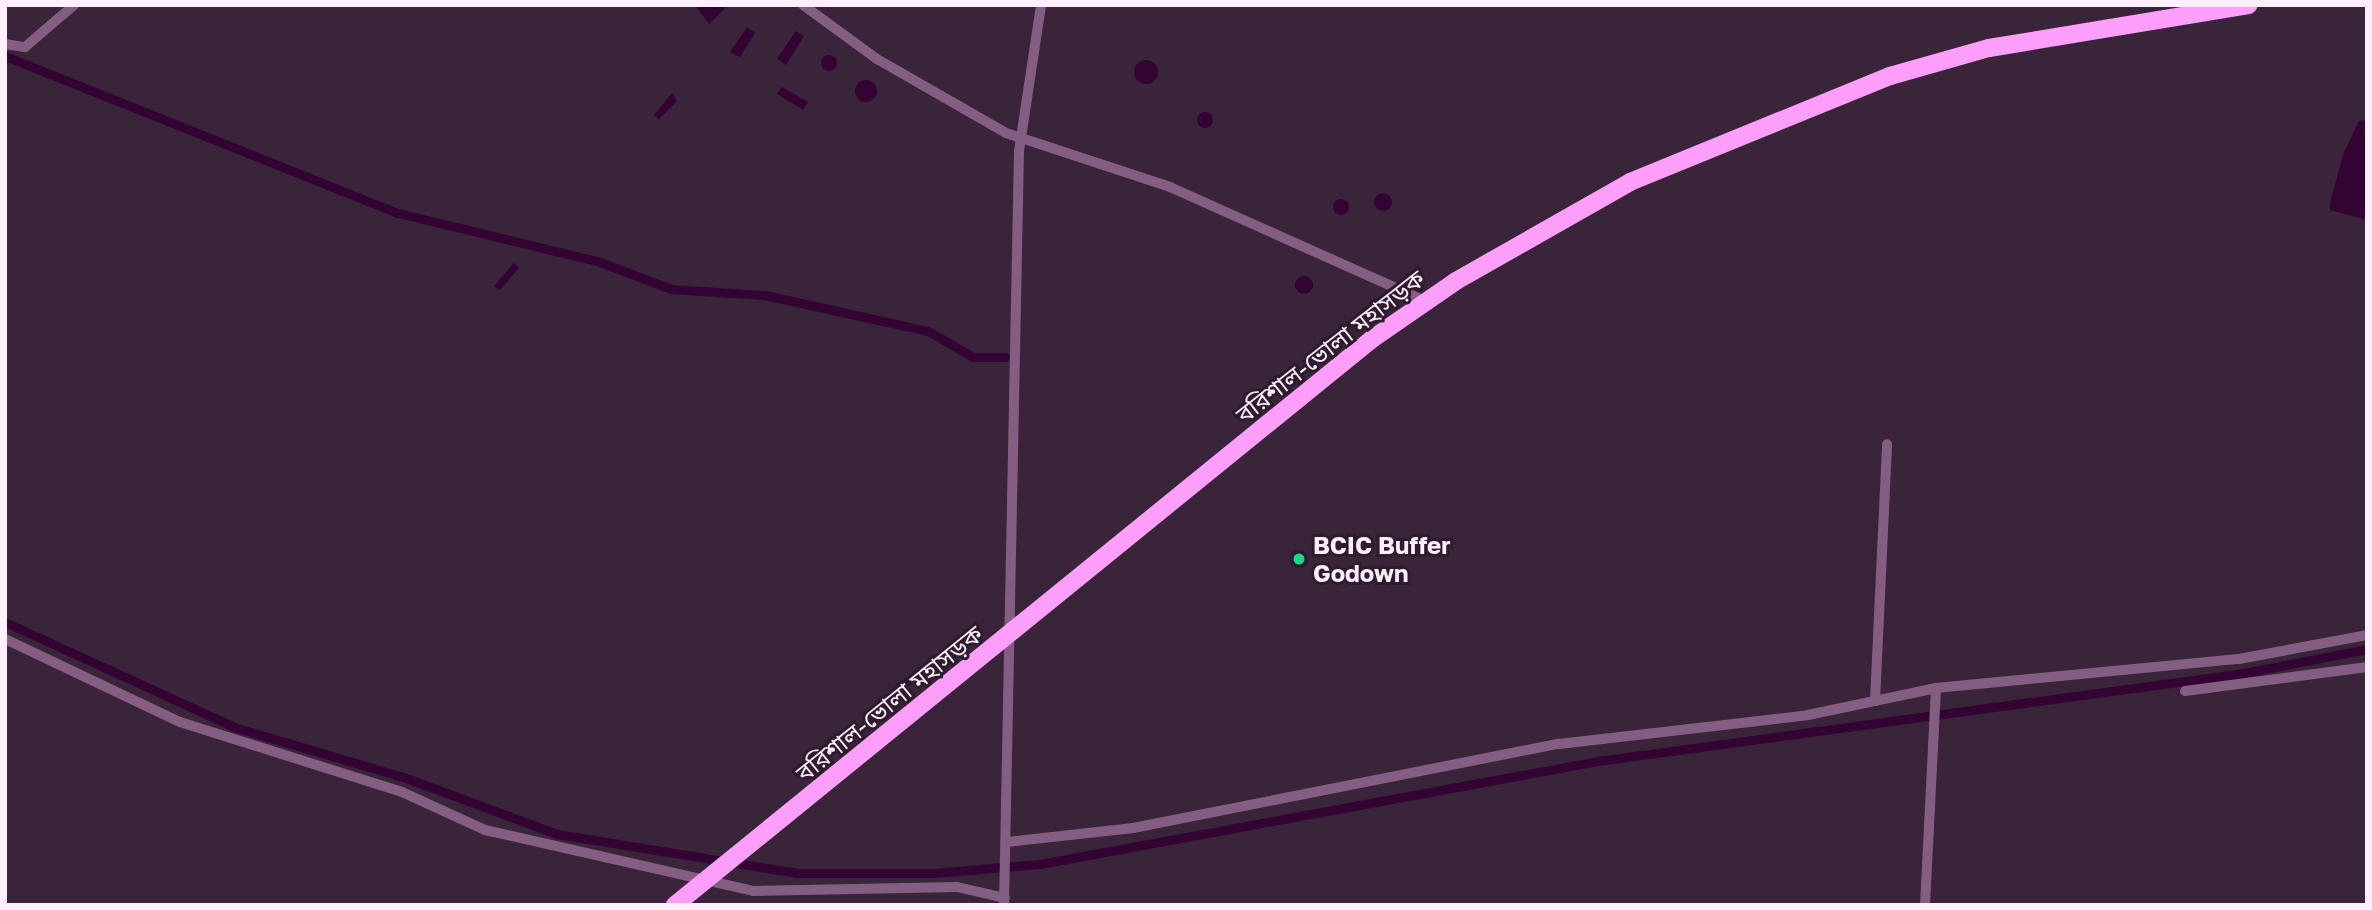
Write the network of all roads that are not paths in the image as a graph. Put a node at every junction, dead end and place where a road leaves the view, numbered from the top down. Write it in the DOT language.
graph roads {
  1 [pos="74,5"];
  2 [pos="803,5"];
  3 [pos="1041,5"];
  4 [pos="2248,5"];
  5 [pos="5,44"];
  6 [pos="1022,136"];
  7 [pos="1425,301"];
  8 [pos="1887,444"];
  9 [pos="2367,635"];
  10 [pos="1009,638"];
  11 [pos="5,639"];
  12 [pos="2367,667"];
  13 [pos="2185,691"];
  14 [pos="1936,694"];
  15 [pos="1875,701"];
  16 [pos="1007,847"];
  17 [pos="705,882"];
  18 [pos="1005,901"];
  19 [pos="675,905"];
  20 [pos="1925,905"];
  1 -- 5 [label="street"];
  2 -- 6 [label="street"];
  3 -- 6 [label="street"];
  4 -- 7 [label="highway, বরিশাল-ভোলা মহাসড়ক"];
  6 -- 7 [label="street"];
  6 -- 10 [label="street"];
  7 -- 10 [label="highway, বরিশাল-ভোলা মহাসড়ক"];
  8 -- 15 [label="street"];
  9 -- 14 [label="street"];
  10 -- 16 [label="street"];
  10 -- 17 [label="highway, বরিশাল-ভোলা মহাসড়ক"];
  11 -- 17 [label="street"];
  12 -- 13 [label="street"];
  14 -- 15 [label="street"];
  14 -- 20 [label="street"];
  15 -- 16 [label="street"];
  16 -- 18 [label="street"];
  17 -- 18 [label="street"];
  17 -- 19 [label="highway, বরিশাল-ভোলা মহাসড়ক"];
}
